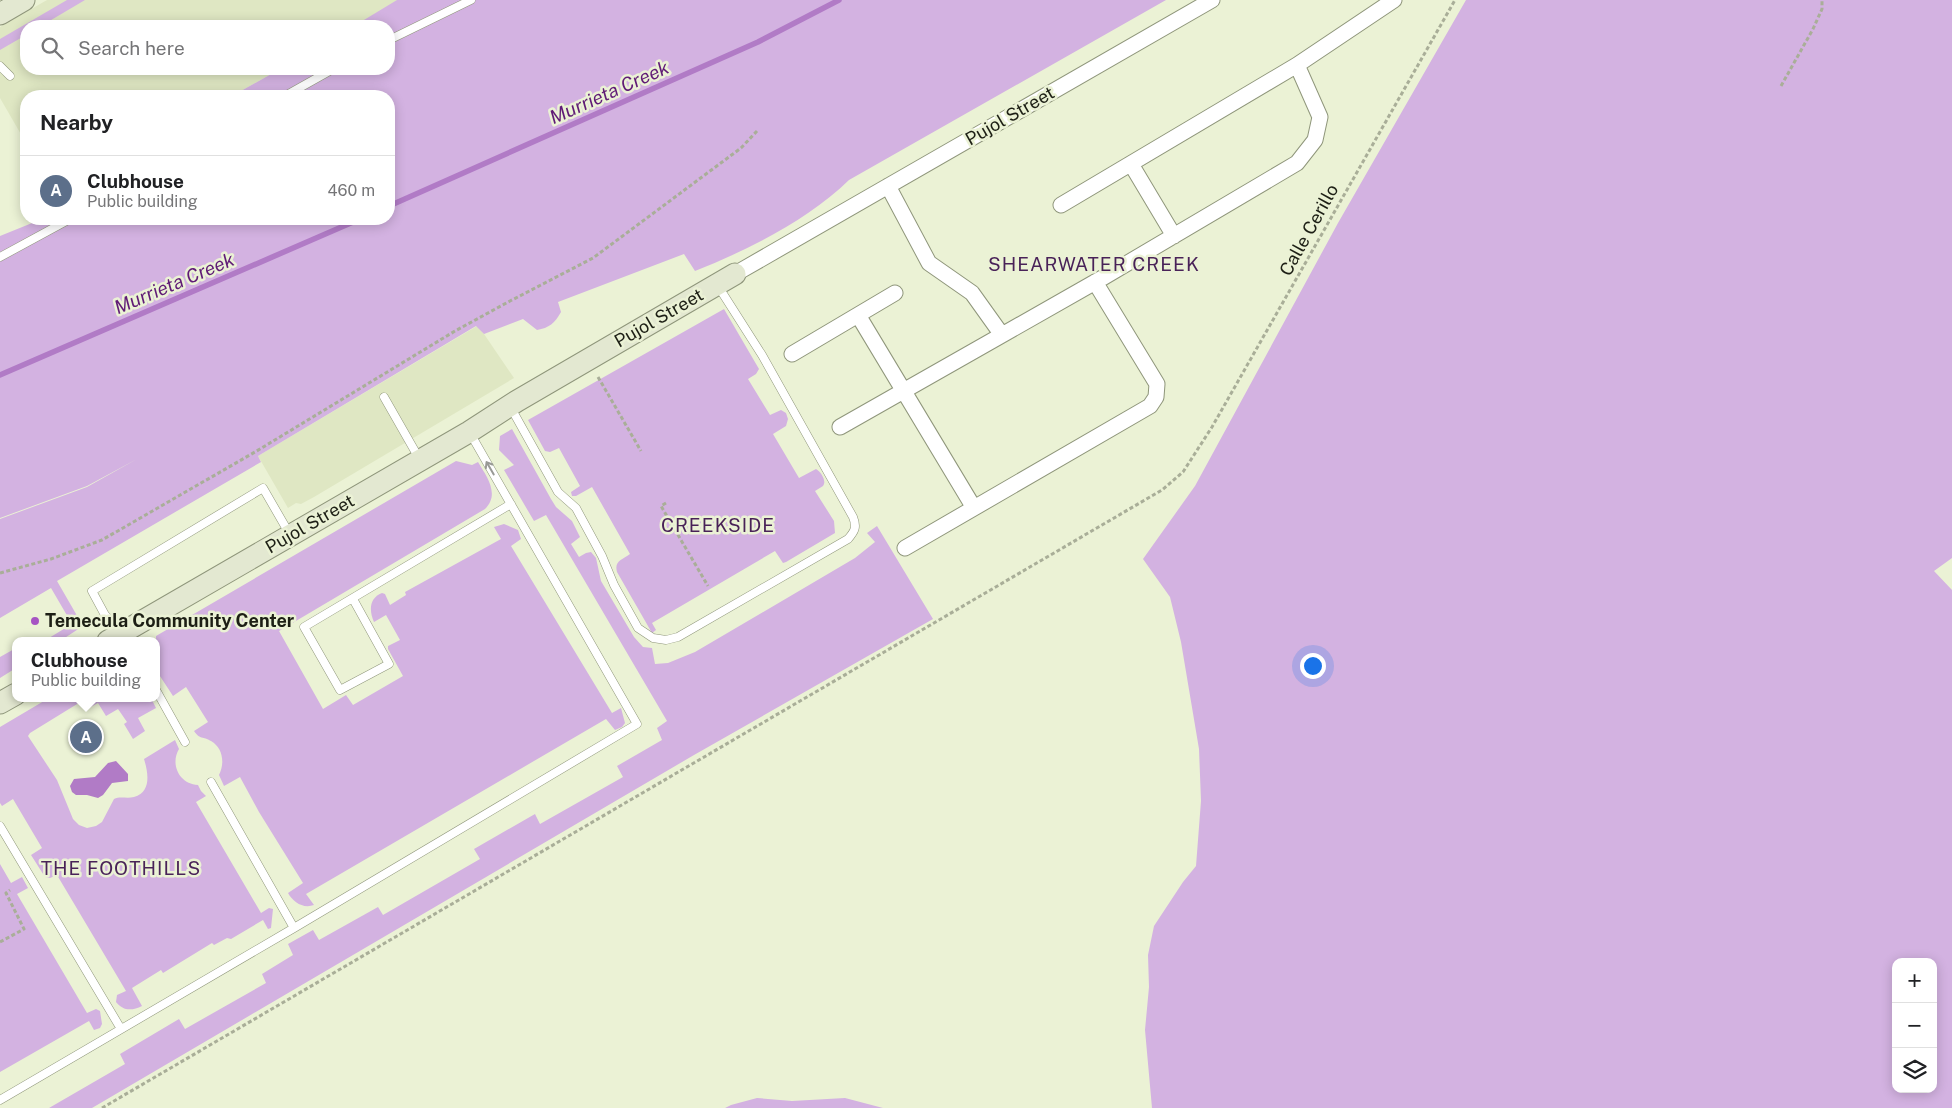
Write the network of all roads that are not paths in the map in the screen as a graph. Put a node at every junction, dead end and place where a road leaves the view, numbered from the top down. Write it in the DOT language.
graph roads {
  1 [pos="24,0"];
  2 [pos="471,0"];
  3 [pos="1212,0"];
  4 [pos="1394,0"];
  5 [pos="0,14"];
  6 [pos="395,37"];
  7 [pos="1297,65"];
  8 [pos="0,66"];
  9 [pos="322,75"];
  10 [pos="10,76"];
  11 [pos="296,90"];
  12 [pos="1131,164"];
  13 [pos="888,186"];
  14 [pos="1061,205"];
  15 [pos="59,225"];
  16 [pos="1174,236"];
  17 [pos="0,257"];
  18 [pos="736,274"];
  19 [pos="1096,282"];
  20 [pos="717,285"];
  21 [pos="895,293"];
  22 [pos="858,315"];
  23 [pos="1002,335"];
  24 [pos="792,354"];
  25 [pos="904,390"];
  26 [pos="384,397"];
  27 [pos="509,406"];
  28 [pos="840,427"];
  29 [pos="469,432"];
  30 [pos="420,460"];
  31 [pos="511,504"];
  32 [pos="974,508"];
  33 [pos="290,535"];
  34 [pos="905,548"];
  35 [pos="352,599"];
  36 [pos="119,637"];
  37 [pos="122,637"];
  38 [pos="12,696"];
  39 [pos="160,697"];
  40 [pos="0,703"];
  41 [pos="185,742"];
  42 [pos="211,782"];
  43 [pos="0,826"];
  44 [pos="294,928"];
  45 [pos="121,1029"];
  46 [pos="0,1100"];
  1 -- 5 [label="street"];
  2 -- 6 [label="lane"];
  3 -- 13 [label="street, Pujol Street"];
  4 -- 7 [label="street"];
  7 -- 12 [label="street"];
  7 -- 16 [label="street"];
  8 -- 10 [label="lane"];
  9 -- 11 [label="lane"];
  12 -- 14 [label="street"];
  12 -- 16 [label="street"];
  13 -- 18 [label="street, Pujol Street"];
  13 -- 23 [label="street"];
  15 -- 17 [label="lane"];
  16 -- 19 [label="street"];
  18 -- 20 [label="street, Pujol Street"];
  19 -- 23 [label="street"];
  19 -- 32 [label="street"];
  20 -- 27 [label="street, Pujol Street"];
  20 -- 27 [label="lane"];
  21 -- 22 [label="street"];
  22 -- 24 [label="street"];
  22 -- 25 [label="street"];
  23 -- 25 [label="street"];
  25 -- 28 [label="street"];
  25 -- 32 [label="street"];
  26 -- 30 [label="lane"];
  27 -- 29 [label="street, Pujol Street"];
  29 -- 30 [label="street, Pujol Street"];
  31 -- 29 [label="lane, one-way"];
  30 -- 33 [label="street, Pujol Street"];
  31 -- 35 [label="lane"];
  31 -- 44 [label="lane"];
  32 -- 34 [label="street"];
  33 -- 36 [label="lane"];
  33 -- 37 [label="street, Pujol Street"];
  35 -- 35 [label="lane"];
  38 -- 40 [label="street"];
  39 -- 41 [label="lane"];
  42 -- 44 [label="lane"];
  43 -- 45 [label="lane"];
  44 -- 45 [label="lane"];
  45 -- 46 [label="lane"];
}
